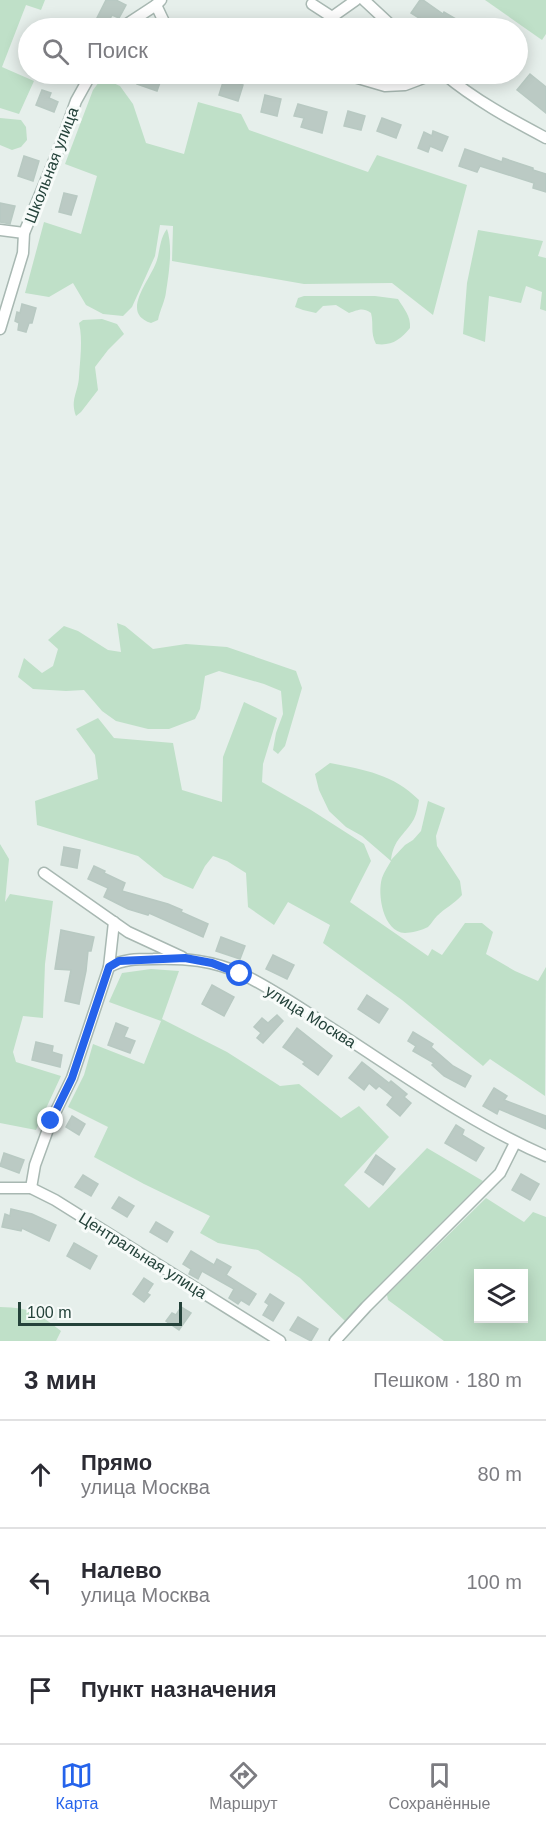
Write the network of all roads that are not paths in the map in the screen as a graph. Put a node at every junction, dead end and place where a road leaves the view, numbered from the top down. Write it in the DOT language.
graph roads {
  1 [pos="356,0"];
  2 [pos="364,0"];
  3 [pos="158,3"];
  4 [pos="312,4"];
  5 [pos="332,17"];
  6 [pos="136,18"];
  7 [pos="163,18"];
  8 [pos="383,18"];
  9 [pos="85,84"];
  10 [pos="378,84"];
  11 [pos="408,84"];
  12 [pos="456,84"];
  13 [pos="546,138"];
  14 [pos="0,230"];
  15 [pos="24,233"];
  16 [pos="0,329"];
  17 [pos="44,873"];
  18 [pos="114,922"];
  19 [pos="185,958"];
  20 [pos="109,967"];
  21 [pos="515,1143"];
  22 [pos="546,1156"];
  23 [pos="0,1188"];
  24 [pos="31,1188"];
  25 [pos="280,1341"];
  26 [pos="335,1341"];
  1 -- 5 [label="street"];
  2 -- 8 [label="street"];
  3 -- 6 [label="street"];
  3 -- 7 [label="street"];
  4 -- 5 [label="street"];
  9 -- 15 [label="street, Школьная улица"];
  10 -- 11 [label="street"];
  12 -- 13 [label="street"];
  14 -- 15 [label="street"];
  15 -- 16 [label="street, Школьная улица"];
  17 -- 18 [label="street"];
  18 -- 19 [label="street"];
  18 -- 20 [label="street"];
  19 -- 20 [label="street, улица Москва"];
  19 -- 21 [label="street, улица Москва"];
  20 -- 24 [label="street"];
  21 -- 22 [label="street, улица Москва"];
  21 -- 26 [label="street"];
  23 -- 24 [label="street, Центральная улица"];
  24 -- 25 [label="street, Центральная улица"];
}
